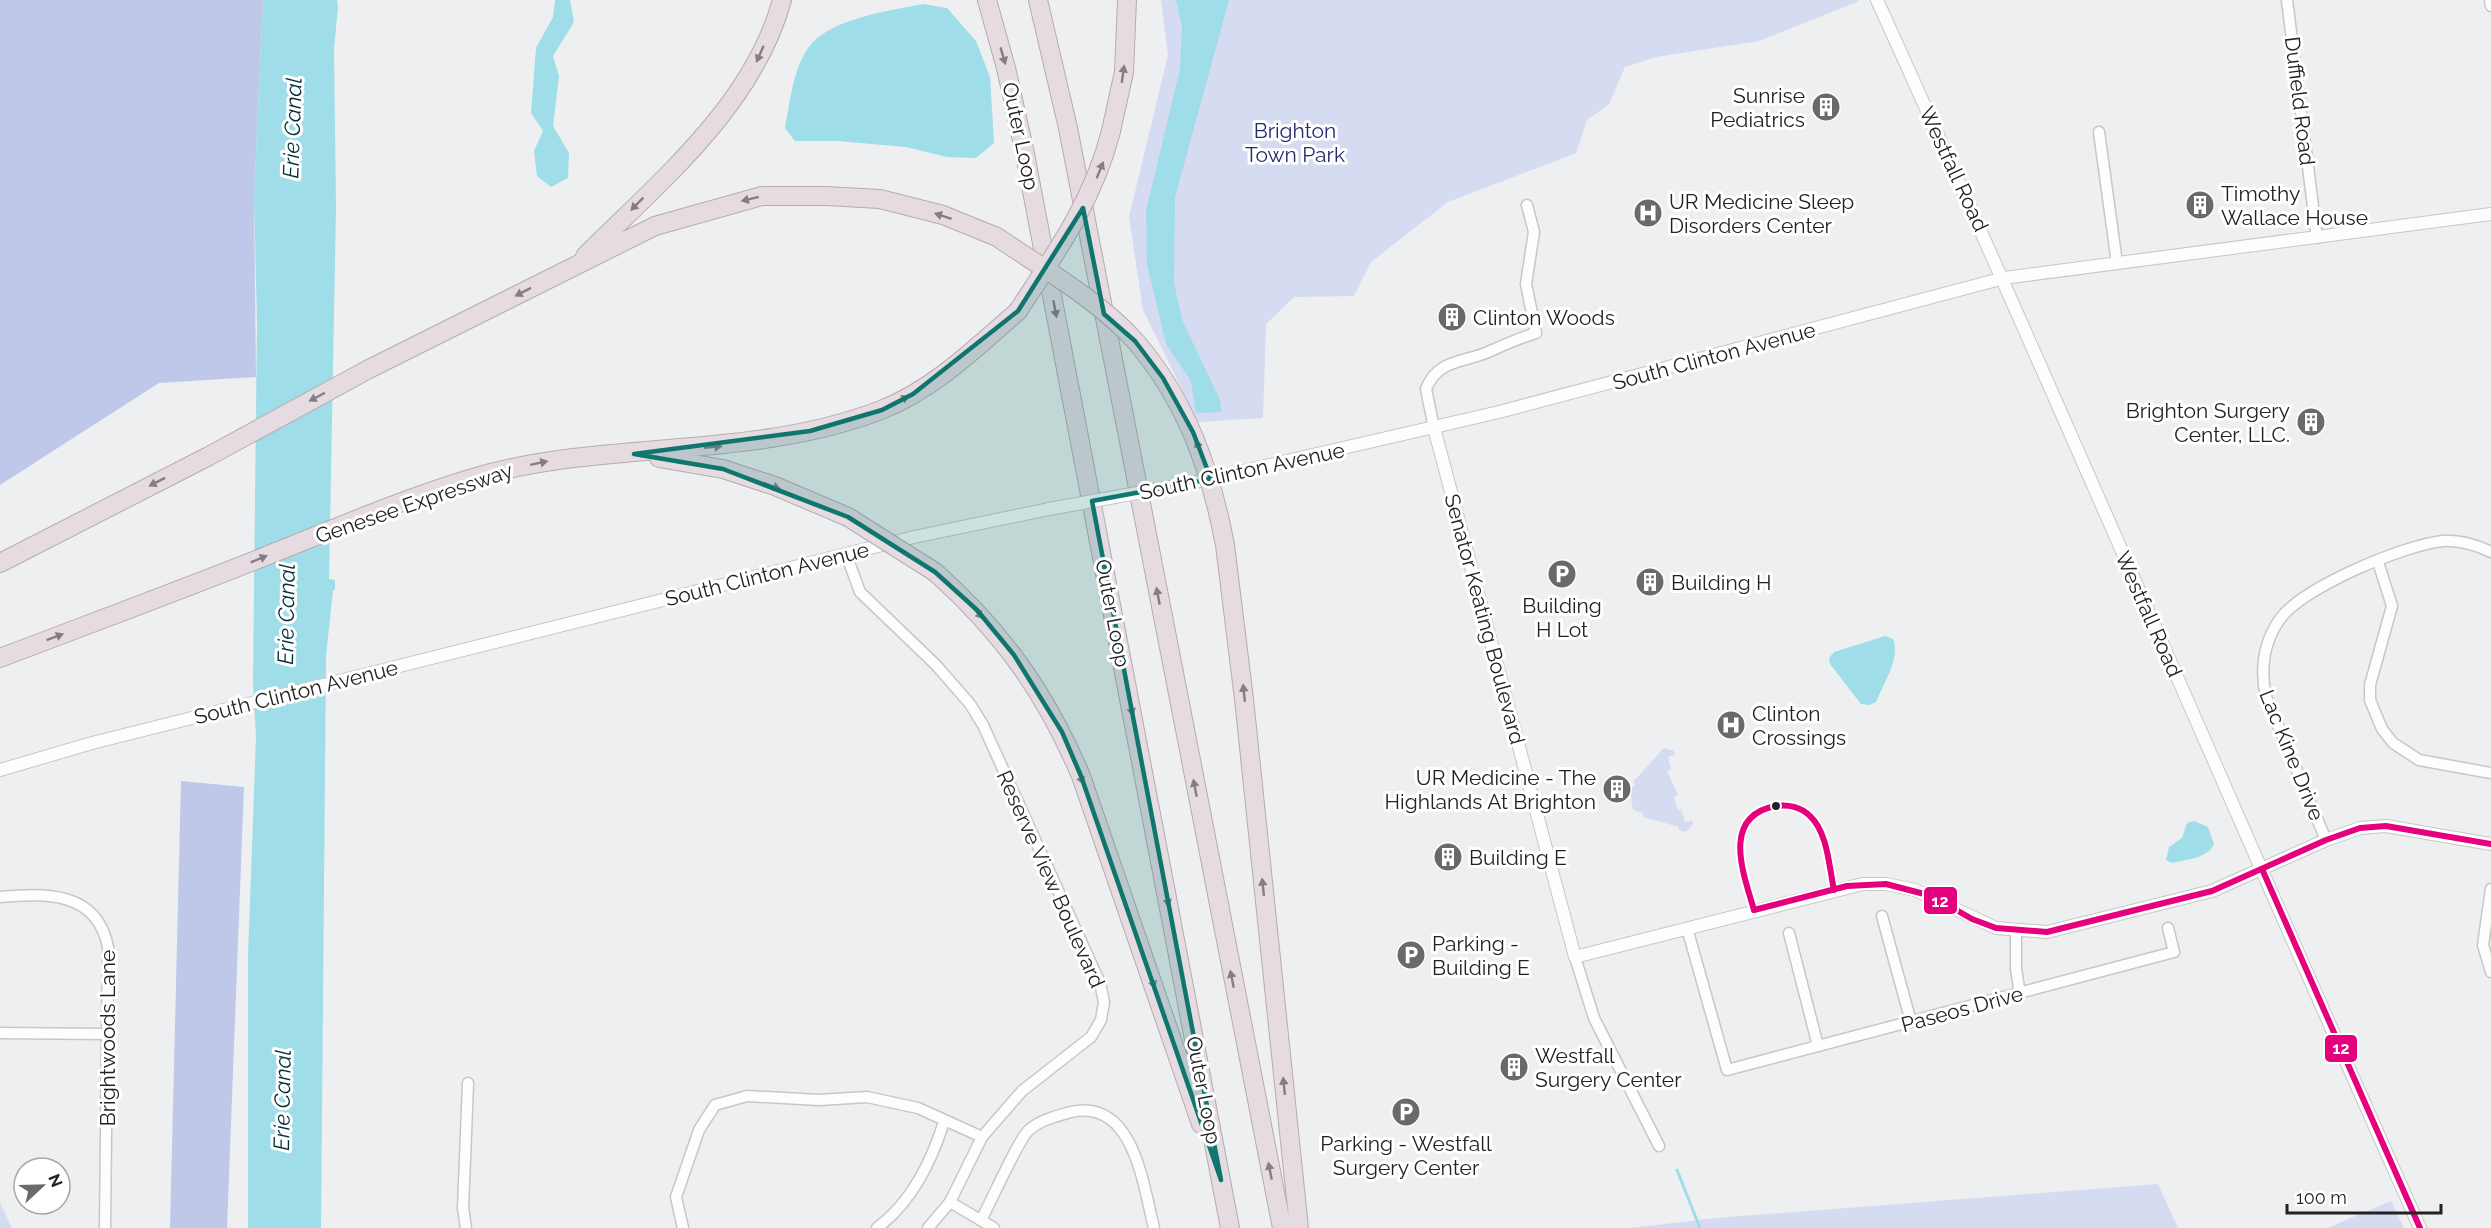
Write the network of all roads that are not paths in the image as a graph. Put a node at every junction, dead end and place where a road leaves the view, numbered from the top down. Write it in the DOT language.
graph roads {
  1 [pos="782,0"];
  2 [pos="987,0"];
  3 [pos="1038,0"];
  4 [pos="1127,0"];
  5 [pos="1877,0"];
  6 [pos="2287,0"];
  7 [pos="2490,0"];
  8 [pos="2491,6"];
  9 [pos="2099,132"];
  10 [pos="1527,205"];
  11 [pos="2491,214"];
  12 [pos="2317,238"];
  13 [pos="2117,263"];
  14 [pos="575,266"];
  15 [pos="2004,278"];
  16 [pos="1434,428"];
  17 [pos="634,454"];
  18 [pos="2491,552"];
  19 [pos="846,554"];
  20 [pos="2378,562"];
  21 [pos="0,563"];
  22 [pos="0,658"];
  23 [pos="0,770"];
  24 [pos="2491,773"];
  25 [pos="2326,840"];
  26 [pos="2491,844"];
  27 [pos="2262,869"];
  28 [pos="2491,889"];
  29 [pos="0,897"];
  30 [pos="1882,915"];
  31 [pos="1687,928"];
  32 [pos="2168,928"];
  33 [pos="2016,932"];
  34 [pos="1789,933"];
  35 [pos="2487,935"];
  36 [pos="1575,957"];
  37 [pos="2491,972"];
  38 [pos="2020,994"];
  39 [pos="1911,1022"];
  40 [pos="0,1034"];
  41 [pos="107,1034"];
  42 [pos="1818,1046"];
  43 [pos="468,1083"];
  44 [pos="944,1122"];
  45 [pos="982,1137"];
  46 [pos="1659,1146"];
  47 [pos="1221,1179"];
  48 [pos="950,1202"];
  49 [pos="981,1220"];
  50 [pos="105,1228"];
  51 [pos="466,1228"];
  52 [pos="683,1228"];
  53 [pos="877,1228"];
  54 [pos="928,1228"];
  55 [pos="994,1228"];
  56 [pos="1154,1228"];
  57 [pos="1230,1228"];
  58 [pos="1282,1228"];
  59 [pos="1299,1228"];
  60 [pos="2420,1228"];
  1 -- 14 [label="highway, one-way"];
  2 -- 47 [label="highway, Outer Loop, one-way"];
  58 -- 3 [label="highway, one-way"];
  17 -- 4 [label="highway, one-way, bridge"];
  5 -- 15 [label="street, Westfall Road"];
  6 -- 12 [label="street, Duffield Road"];
  7 -- 8 [label="street"];
  9 -- 13 [label="street"];
  10 -- 16 [label="street"];
  11 -- 12 [label="street, South Clinton Avenue"];
  12 -- 13 [label="street, South Clinton Avenue"];
  13 -- 15 [label="street, South Clinton Avenue"];
  14 -- 21 [label="highway, one-way"];
  59 -- 14 [label="highway, one-way, bridge"];
  15 -- 16 [label="street, South Clinton Avenue"];
  15 -- 27 [label="street, Westfall Road"];
  16 -- 19 [label="street, South Clinton Avenue, bridge"];
  16 -- 36 [label="street, Senator Keating Boulevard"];
  22 -- 17 [label="highway, Genesee Expressway, one-way"];
  17 -- 47 [label="highway, one-way, bridge"];
  18 -- 20 [label="street, Lac Kine Drive"];
  19 -- 23 [label="street, South Clinton Avenue"];
  19 -- 45 [label="street, Reserve View Boulevard"];
  20 -- 24 [label="street"];
  20 -- 25 [label="street, Lac Kine Drive"];
  25 -- 26 [label="street"];
  25 -- 27 [label="street"];
  27 -- 33 [label="street"];
  27 -- 60 [label="street, Westfall Road"];
  28 -- 35 [label="street"];
  29 -- 41 [label="street, Brightwoods Lane"];
  30 -- 39 [label="street"];
  31 -- 33 [label="street"];
  31 -- 36 [label="street"];
  31 -- 42 [label="street, Paseos Drive"];
  32 -- 38 [label="street, Paseos Drive"];
  33 -- 38 [label="street"];
  34 -- 42 [label="street"];
  35 -- 37 [label="street"];
  36 -- 46 [label="street, Senator Keating Boulevard"];
  38 -- 39 [label="street, Paseos Drive"];
  39 -- 42 [label="street, Paseos Drive"];
  40 -- 41 [label="street"];
  41 -- 50 [label="street, Brightwoods Lane"];
  43 -- 51 [label="street"];
  44 -- 45 [label="street"];
  44 -- 52 [label="street"];
  44 -- 53 [label="street"];
  45 -- 48 [label="street, Reserve View Boulevard"];
  47 -- 57 [label="highway, Outer Loop"];
  48 -- 49 [label="street"];
  48 -- 54 [label="street, Reserve View Boulevard"];
  49 -- 55 [label="street"];
  49 -- 56 [label="street"];
}
